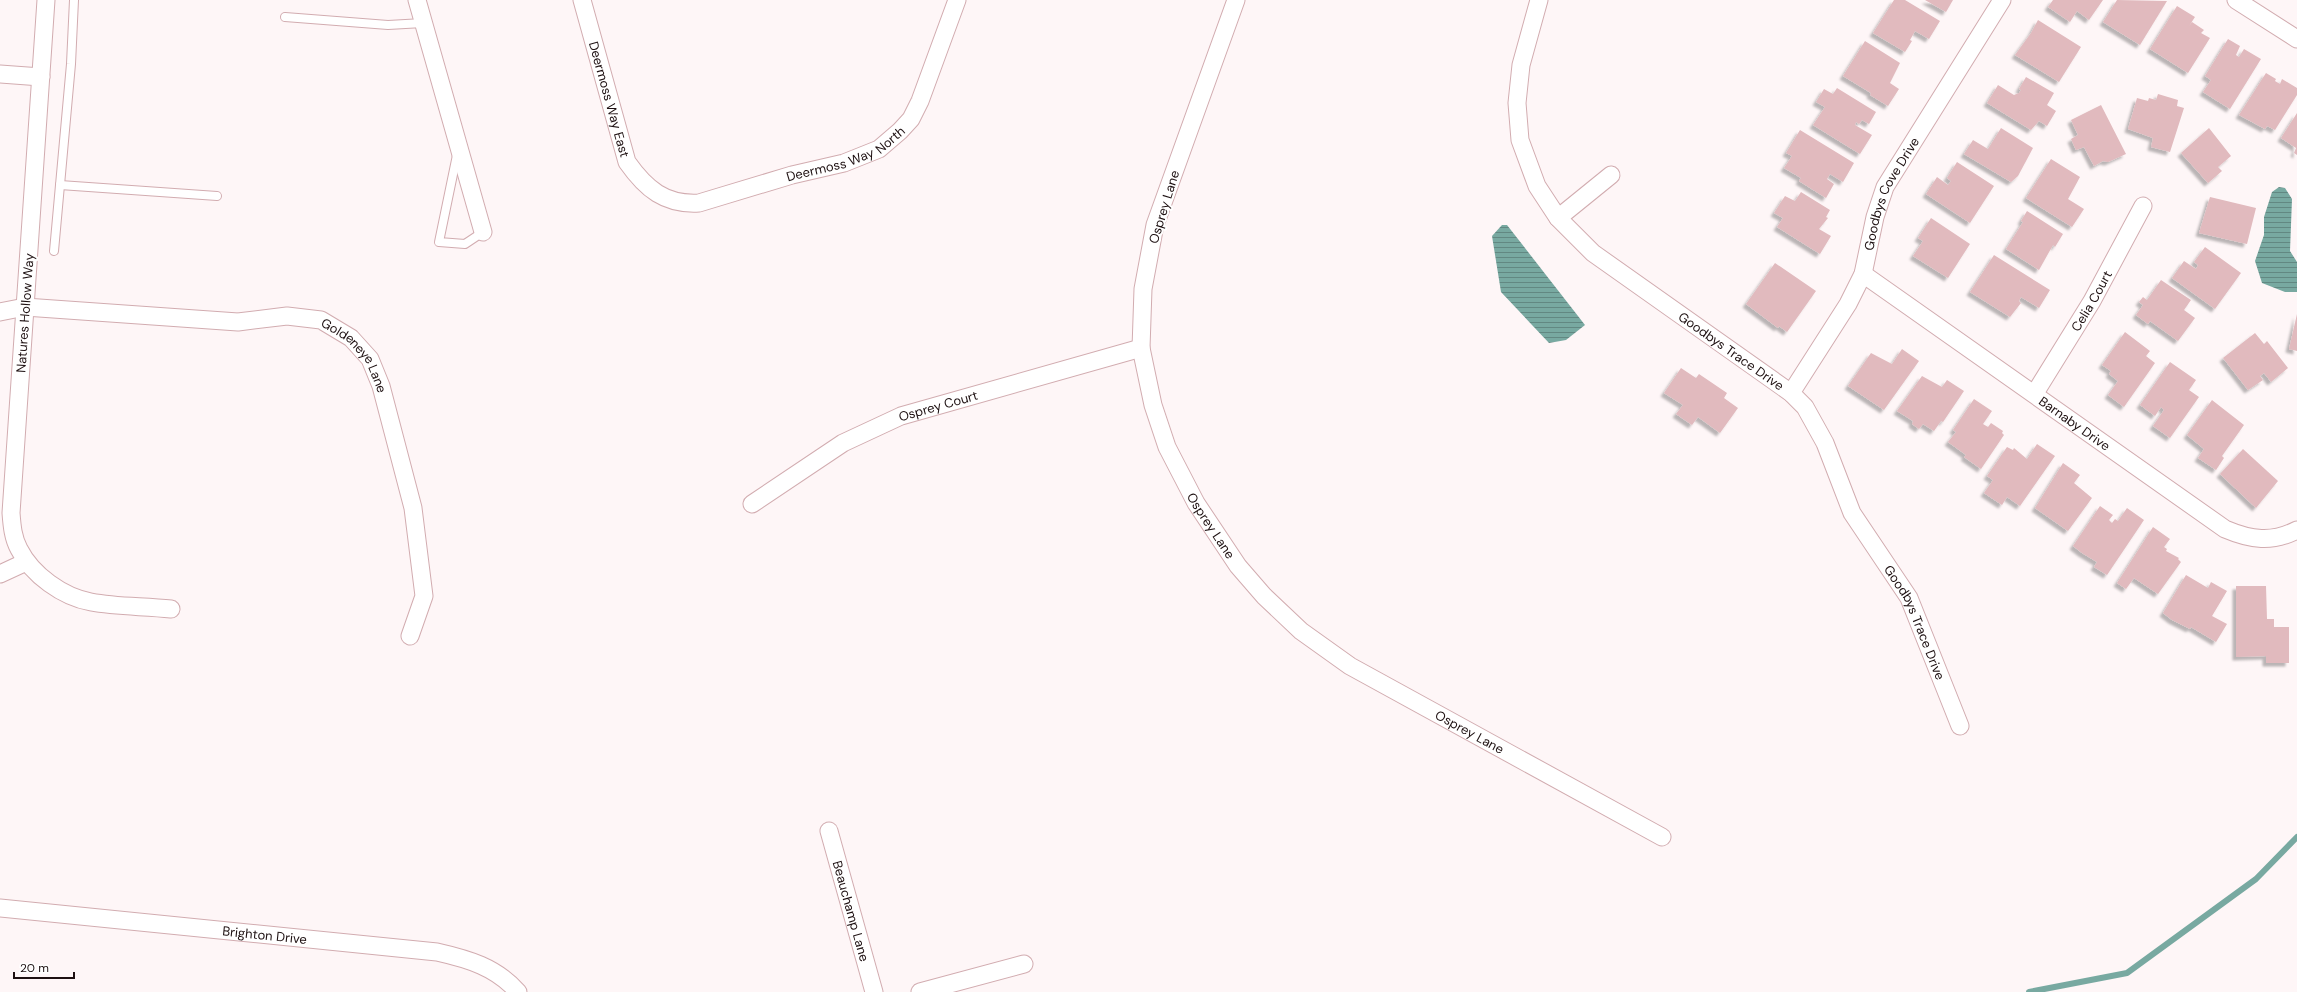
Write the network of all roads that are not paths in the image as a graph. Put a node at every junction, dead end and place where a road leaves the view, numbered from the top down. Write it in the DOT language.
graph roads {
  1 [pos="46,0"];
  2 [pos="74,0"];
  3 [pos="417,0"];
  4 [pos="582,0"];
  5 [pos="957,0"];
  6 [pos="1236,0"];
  7 [pos="1539,0"];
  8 [pos="2002,0"];
  9 [pos="2236,0"];
  10 [pos="285,17"];
  11 [pos="423,23"];
  12 [pos="2297,39"];
  13 [pos="0,74"];
  14 [pos="41,77"];
  15 [pos="459,146"];
  16 [pos="1611,175"];
  17 [pos="60,185"];
  18 [pos="652,191"];
  19 [pos="217,196"];
  20 [pos="2143,206"];
  21 [pos="1558,218"];
  22 [pos="483,232"];
  23 [pos="54,251"];
  24 [pos="1863,274"];
  25 [pos="25,307"];
  26 [pos="0,312"];
  27 [pos="1142,348"];
  28 [pos="1791,393"];
  29 [pos="2035,394"];
  30 [pos="752,504"];
  31 [pos="2297,530"];
  32 [pos="26,562"];
  33 [pos="0,574"];
  34 [pos="171,608"];
  35 [pos="410,636"];
  36 [pos="1960,726"];
  37 [pos="829,831"];
  38 [pos="1662,837"];
  39 [pos="0,908"];
  40 [pos="1024,964"];
  41 [pos="518,992"];
  42 [pos="874,992"];
  43 [pos="920,992"];
  1 -- 14 [label="street, Natures Hollow Way"];
  2 -- 17 [label="lane"];
  3 -- 11 [label="street"];
  4 -- 18 [label="street, Deermoss Way East"];
  5 -- 18 [label="street, Deermoss Way North"];
  6 -- 27 [label="street, Osprey Lane"];
  7 -- 21 [label="street, Goodbys Trace Drive"];
  8 -- 24 [label="street, Goodbys Cove Drive"];
  9 -- 12 [label="street"];
  10 -- 11 [label="lane"];
  11 -- 15 [label="street"];
  13 -- 14 [label="street"];
  14 -- 25 [label="street, Natures Hollow Way"];
  15 -- 22 [label="street"];
  15 -- 22 [label="lane"];
  16 -- 21 [label="street"];
  17 -- 19 [label="lane"];
  17 -- 23 [label="lane"];
  20 -- 29 [label="street, Celia Court"];
  21 -- 28 [label="street, Goodbys Trace Drive"];
  24 -- 28 [label="street, Goodbys Cove Drive"];
  24 -- 29 [label="street, Barnaby Drive"];
  25 -- 26 [label="street, Goldeneye Lane"];
  25 -- 32 [label="street, Natures Hollow Way"];
  25 -- 35 [label="street, Goldeneye Lane"];
  27 -- 30 [label="street, Osprey Court"];
  27 -- 38 [label="street, Osprey Lane"];
  28 -- 36 [label="street, Goodbys Trace Drive"];
  29 -- 31 [label="street, Barnaby Drive"];
  32 -- 33 [label="street"];
  32 -- 34 [label="street, Natures Hollow Way"];
  37 -- 42 [label="street, Beauchamp Lane"];
  39 -- 41 [label="street, Brighton Drive"];
  40 -- 43 [label="street"];
}
